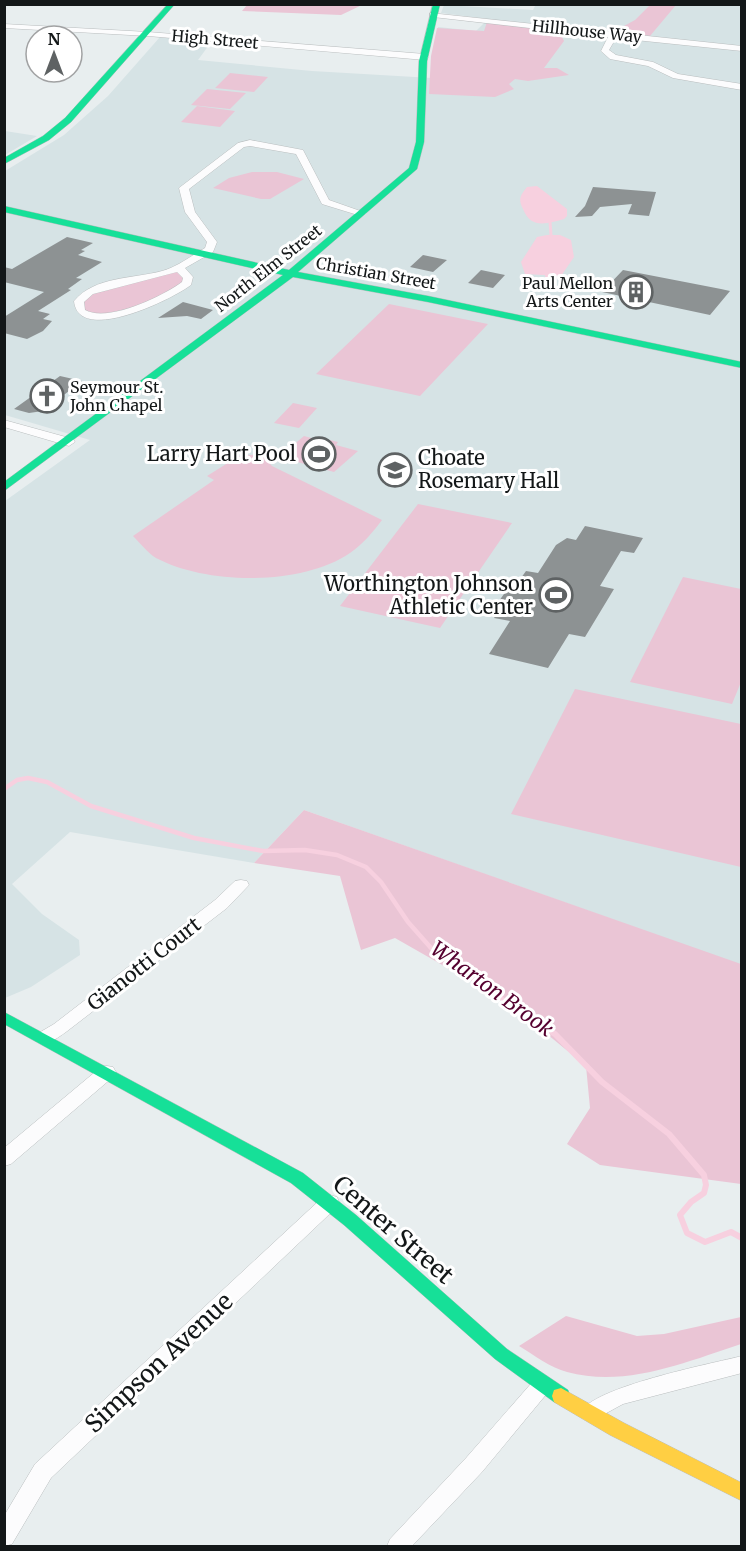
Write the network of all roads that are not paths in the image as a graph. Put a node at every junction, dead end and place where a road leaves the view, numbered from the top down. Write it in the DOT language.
graph roads {
  1 [pos="172,4"];
  2 [pos="435,10"];
  3 [pos="4,26"];
  4 [pos="148,34"];
  5 [pos="614,34"];
  6 [pos="741,49"];
  7 [pos="425,57"];
  8 [pos="741,87"];
  9 [pos="4,162"];
  10 [pos="4,209"];
  11 [pos="361,213"];
  12 [pos="203,255"];
  13 [pos="179,268"];
  14 [pos="290,274"];
  15 [pos="741,365"];
  16 [pos="4,423"];
  17 [pos="69,442"];
  18 [pos="4,488"];
  19 [pos="241,885"];
  20 [pos="4,1017"];
  21 [pos="43,1038"];
  22 [pos="107,1072"];
  23 [pos="4,1159"];
  24 [pos="330,1202"];
  25 [pos="741,1364"];
  26 [pos="542,1385"];
  27 [pos="590,1413"];
  28 [pos="741,1493"];
  29 [pos="4,1537"];
  30 [pos="398,1546"];
  1 -- 4 [label="main road"];
  2 -- 5 [label="street, Hillhouse Way"];
  2 -- 7 [label="main road, North Elm Street"];
  3 -- 4 [label="street, High Street"];
  4 -- 7 [label="street, High Street"];
  4 -- 9 [label="main road"];
  5 -- 6 [label="street, Hillhouse Way"];
  5 -- 8 [label="street"];
  7 -- 11 [label="main road, North Elm Street"];
  10 -- 12 [label="main road, Christian Street"];
  11 -- 12 [label="street"];
  11 -- 14 [label="main road, North Elm Street"];
  12 -- 13 [label="street"];
  12 -- 14 [label="main road, Christian Street"];
  13 -- 13 [label="street"];
  14 -- 15 [label="main road, Christian Street"];
  14 -- 17 [label="main road, North Elm Street"];
  16 -- 17 [label="street"];
  17 -- 18 [label="main road, North Elm Street"];
  19 -- 21 [label="street, Gianotti Court"];
  20 -- 21 [label="main road, Center Street"];
  21 -- 22 [label="main road, Center Street"];
  22 -- 23 [label="street"];
  22 -- 24 [label="main road, Center Street"];
  24 -- 26 [label="main road, Center Street"];
  24 -- 29 [label="street, Simpson Avenue"];
  25 -- 27 [label="street"];
  26 -- 27 [label="main road, Center Street"];
  26 -- 30 [label="street"];
  27 -- 28 [label="main road, Center Street"];
}
